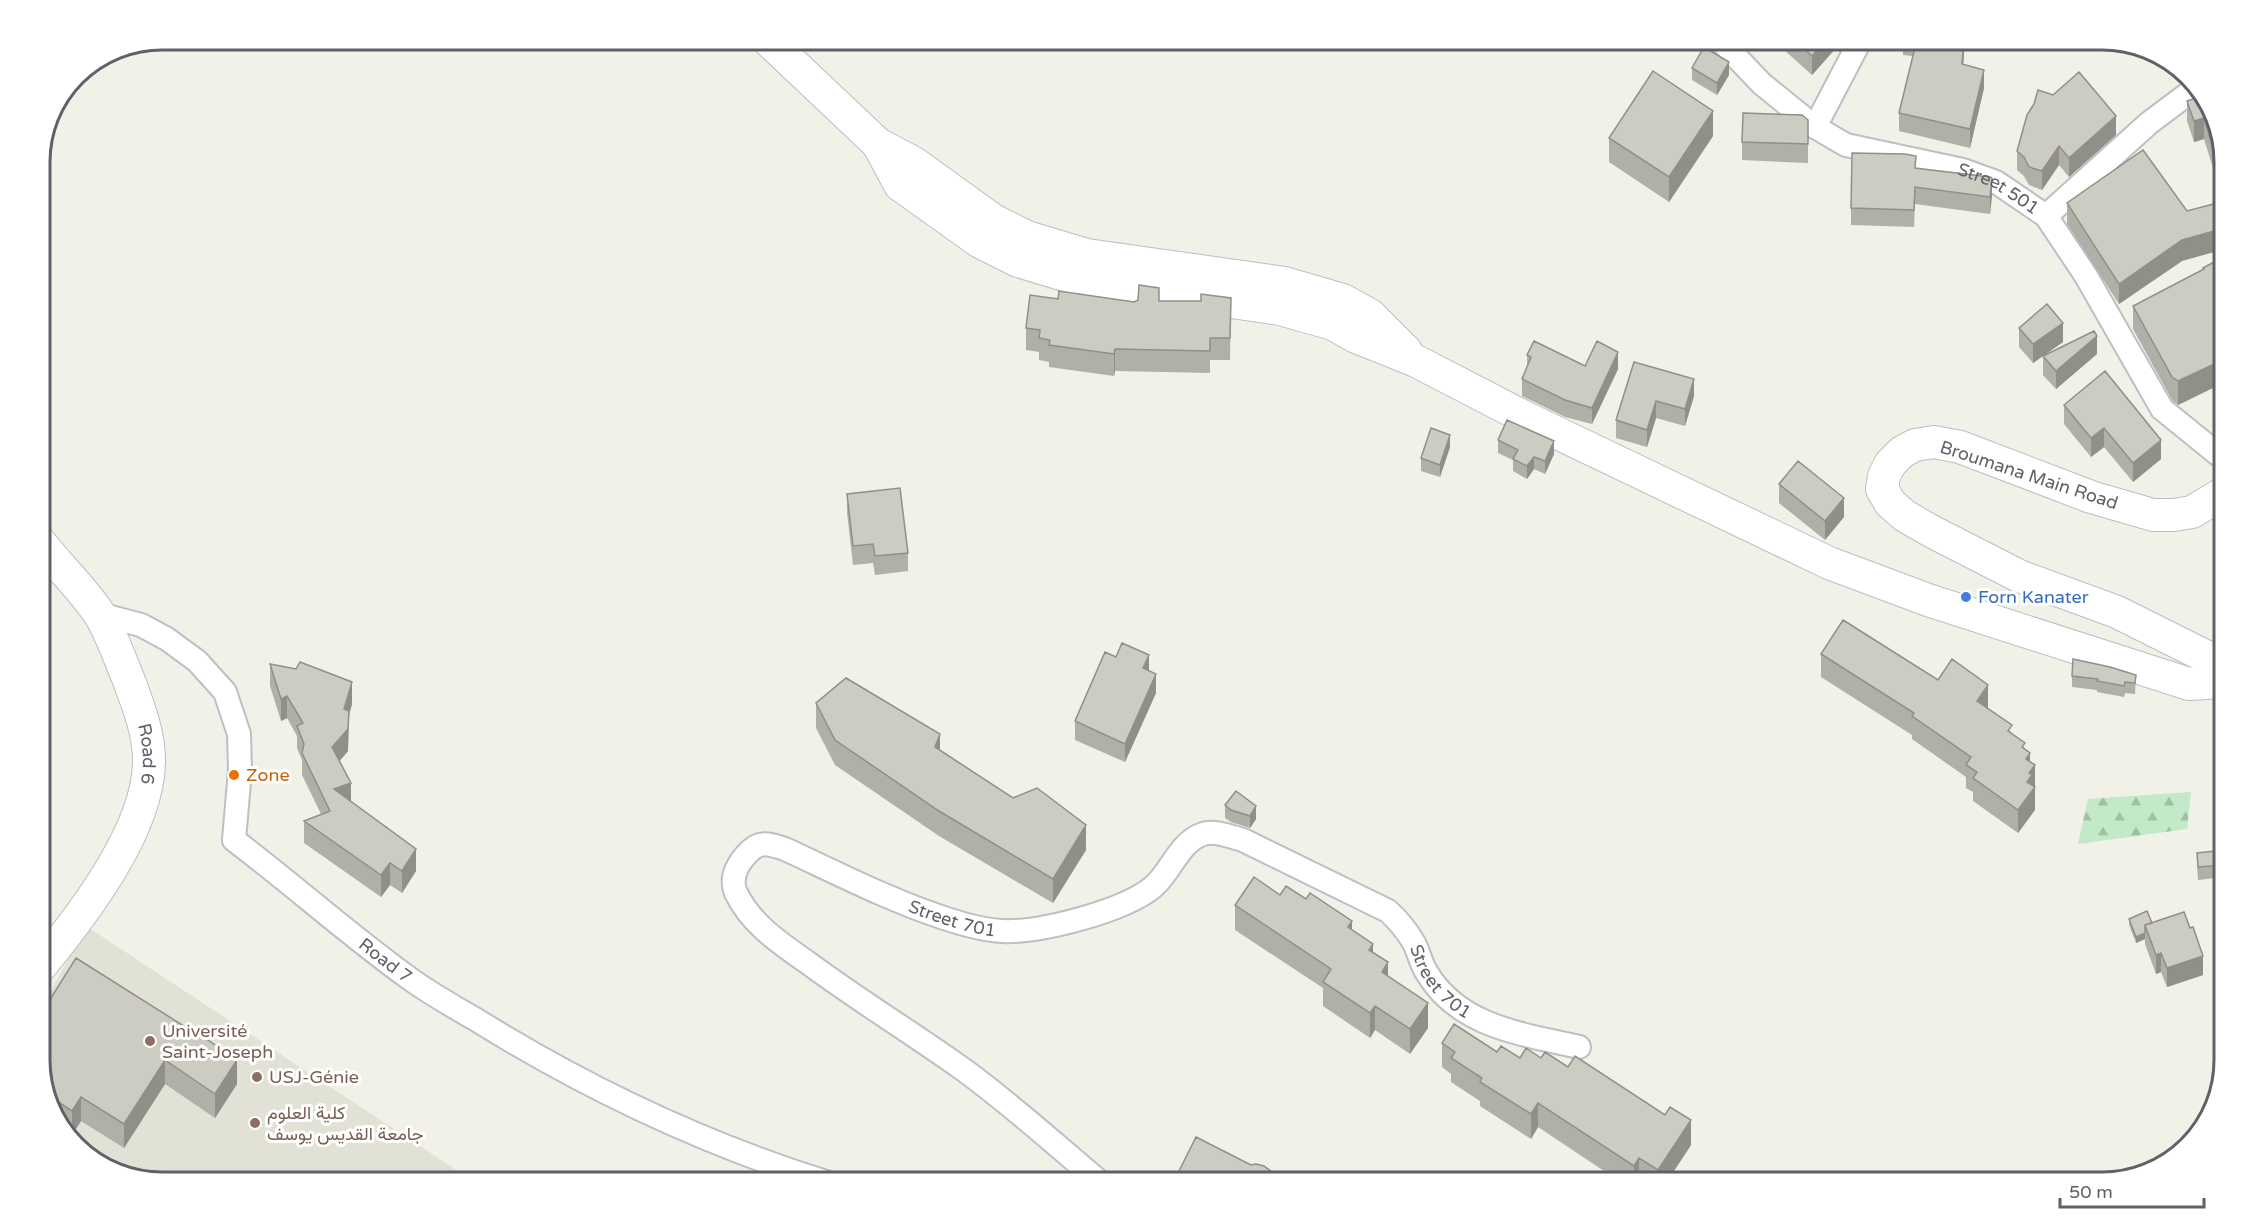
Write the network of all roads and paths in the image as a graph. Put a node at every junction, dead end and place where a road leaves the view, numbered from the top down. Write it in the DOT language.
graph roads {
  1 [pos="779,50"];
  2 [pos="1730,50"];
  3 [pos="1855,50"];
  4 [pos="2190,92"];
  5 [pos="1815,127"];
  6 [pos="2046,216"];
  7 [pos="2214,451"];
  8 [pos="2214,499"];
  9 [pos="50,554"];
  10 [pos="99,614"];
  11 [pos="2214,660"];
  12 [pos="2214,683"];
  13 [pos="50,954"];
  14 [pos="1579,1047"];
  15 [pos="793,1172"];
  16 [pos="1088,1172"];
  1 -- 12 [label="street"];
  2 -- 5 [label="street, Street 501"];
  3 -- 5 [label="street"];
  4 -- 6 [label="street"];
  5 -- 6 [label="street, Street 501"];
  6 -- 7 [label="street, Street 501"];
  8 -- 11 [label="street, Broumana Main Road"];
  9 -- 10 [label="street, Road 6"];
  10 -- 13 [label="street, Road 6"];
  10 -- 15 [label="street, Road 7"];
  14 -- 16 [label="street, Street 701"];
}
